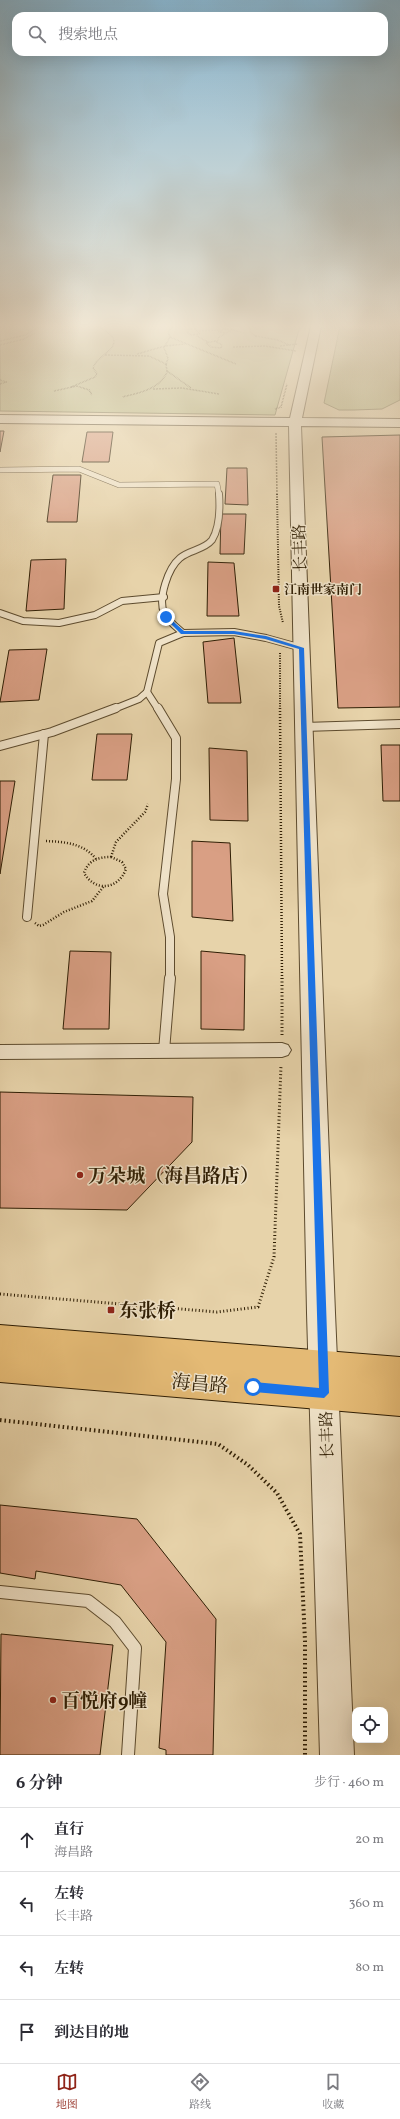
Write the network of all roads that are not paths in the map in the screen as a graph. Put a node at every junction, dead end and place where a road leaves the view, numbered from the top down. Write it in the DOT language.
graph roads {
  1 [pos="298,408"];
  2 [pos="0,418"];
  3 [pos="295,421"];
  4 [pos="397,423"];
  5 [pos="0,470"];
  6 [pos="164,597"];
  7 [pos="0,613"];
  8 [pos="183,633"];
  9 [pos="302,648"];
  10 [pos="147,692"];
  11 [pos="400,724"];
  12 [pos="304,727"];
  13 [pos="44,734"];
  14 [pos="0,746"];
  15 [pos="27,917"];
  16 [pos="282,1050"];
  17 [pos="164,1051"];
  18 [pos="0,1052"];
  19 [pos="0,1340"];
  20 [pos="0,1366"];
  21 [pos="400,1373"];
  22 [pos="323,1379"];
  23 [pos="400,1400"];
  24 [pos="0,1592"];
  25 [pos="128,1755"];
  26 [pos="337,1755"];
  1 -- 3 [label="street, 长丰路"];
  2 -- 3 [label="street"];
  3 -- 4 [label="street"];
  3 -- 9 [label="street, 长丰路"];
  5 -- 6 [label="lane"];
  6 -- 7 [label="lane"];
  6 -- 8 [label="lane"];
  8 -- 9 [label="lane"];
  8 -- 10 [label="lane"];
  9 -- 12 [label="street, 长丰路"];
  10 -- 13 [label="lane"];
  10 -- 17 [label="lane"];
  11 -- 12 [label="street"];
  12 -- 22 [label="street, 长丰路"];
  13 -- 14 [label="lane"];
  13 -- 15 [label="lane"];
  16 -- 17 [label="street"];
  17 -- 18 [label="street"];
  19 -- 22 [label="main road, 海昌路"];
  20 -- 22 [label="main road, 海昌路"];
  21 -- 22 [label="main road, 海昌路"];
  22 -- 23 [label="main road, 海昌路"];
  22 -- 26 [label="street, 长丰路"];
  24 -- 25 [label="lane"];
}
